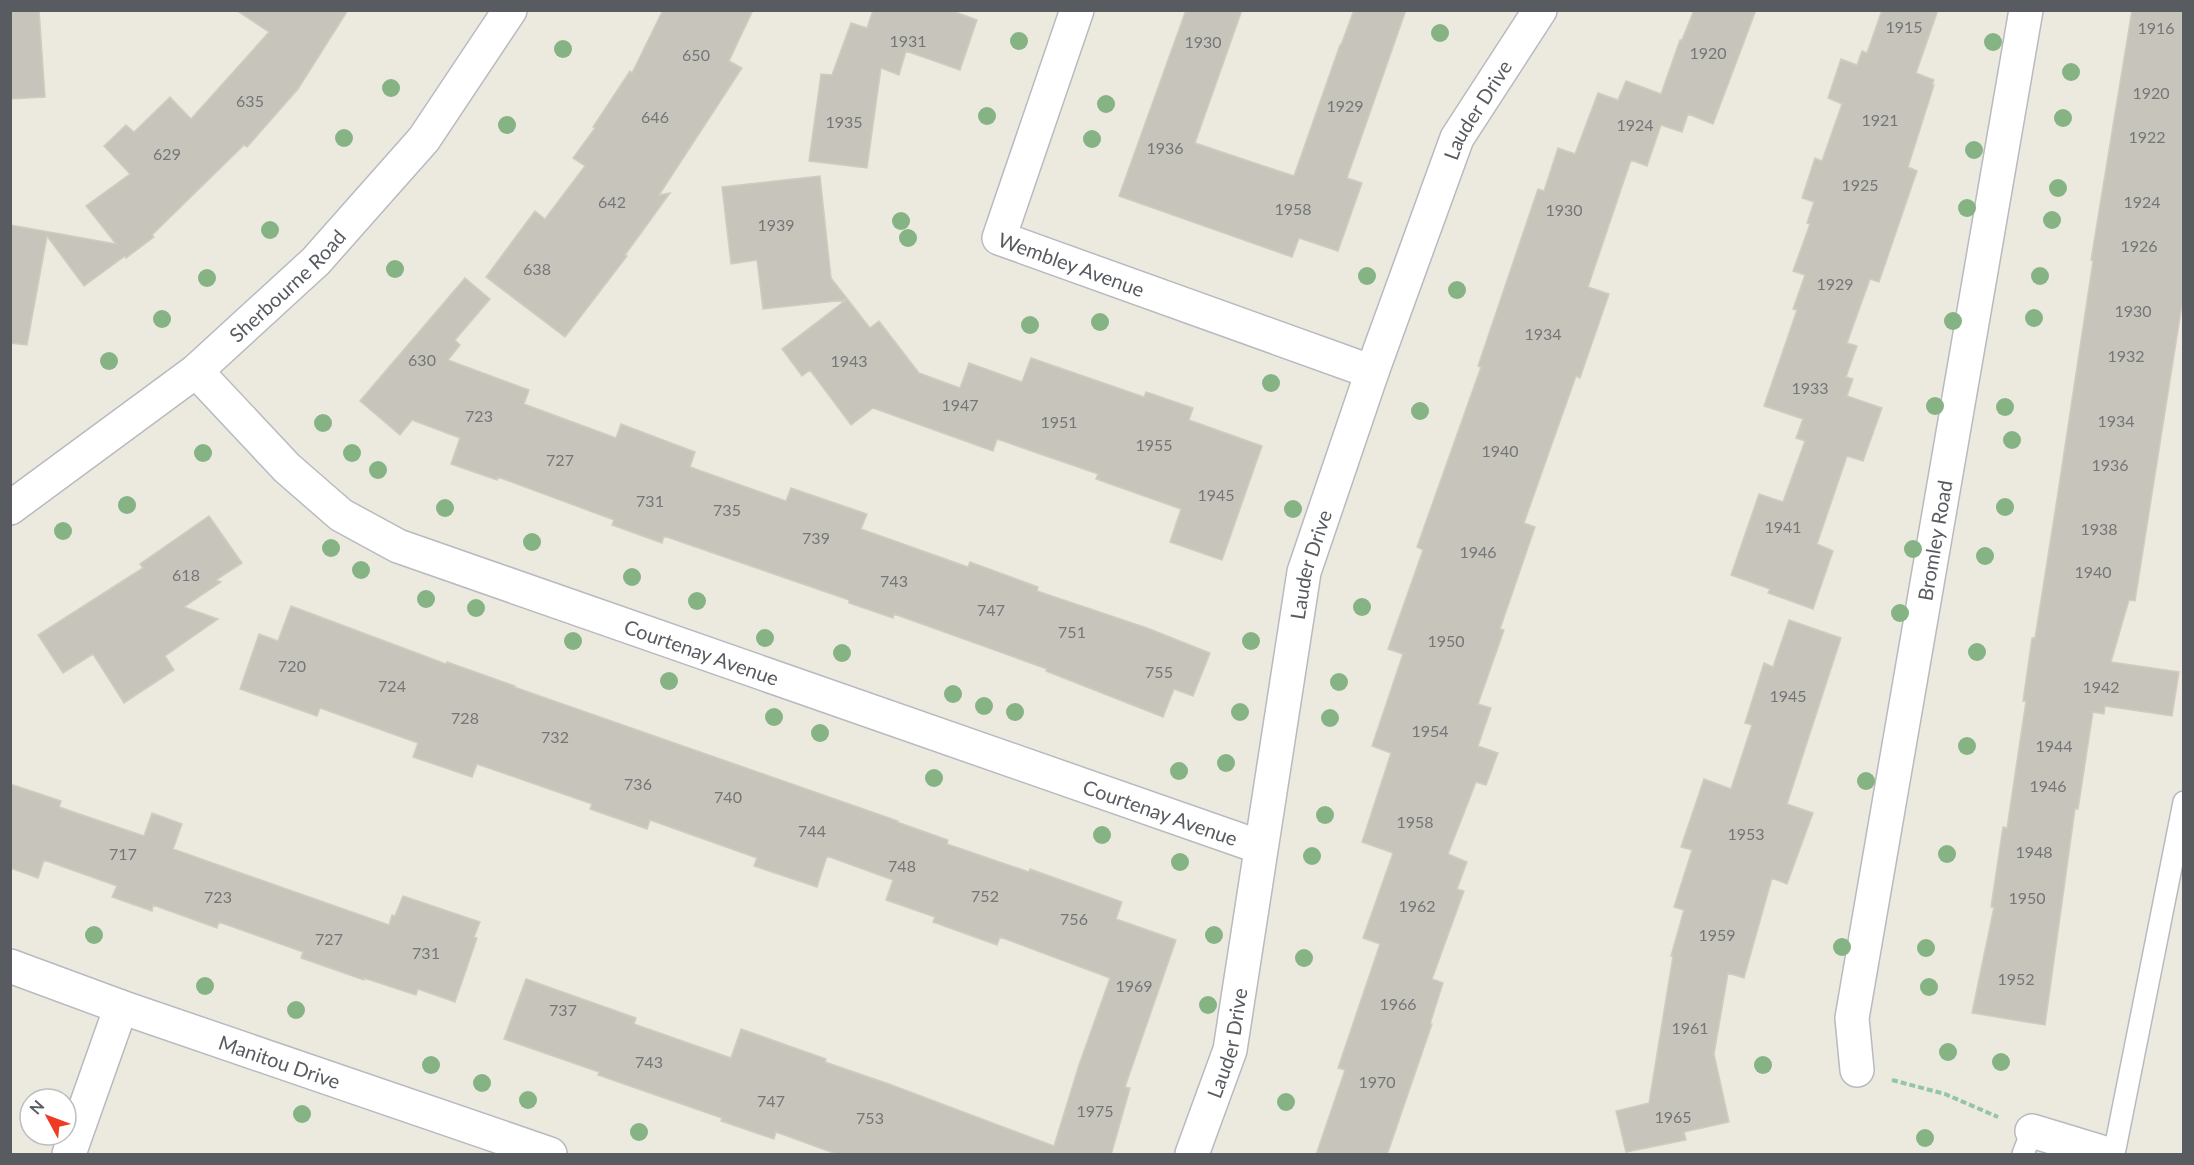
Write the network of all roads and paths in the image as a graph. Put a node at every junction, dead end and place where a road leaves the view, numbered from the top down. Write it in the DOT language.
graph roads {
  1 [pos="510,10"];
  2 [pos="1077,10"];
  3 [pos="1540,10"];
  4 [pos="2026,10"];
  5 [pos="196,371"];
  6 [pos="1372,372"];
  7 [pos="14,500"];
  8 [pos="2184,802"];
  9 [pos="1260,847"];
  10 [pos="10,966"];
  11 [pos="121,1007"];
  12 [pos="1857,1070"];
  13 [pos="2028,1143"];
  14 [pos="69,1155"];
  15 [pos="550,1155"];
  16 [pos="1192,1155"];
  17 [pos="2108,1155"];
  18 [pos="2114,1155"];
  1 -- 5 [label="street, Sherbourne Road"];
  2 -- 6 [label="street, Wembley Avenue"];
  3 -- 6 [label="street, Lauder Drive"];
  4 -- 12 [label="street, Bromley Road"];
  5 -- 7 [label="street, Sherbourne Road"];
  5 -- 9 [label="street, Courtenay Avenue"];
  6 -- 9 [label="street, Lauder Drive"];
  8 -- 18 [label="lane"];
  9 -- 16 [label="street, Lauder Drive"];
  10 -- 11 [label="street, Manitou Drive"];
  11 -- 14 [label="street"];
  11 -- 15 [label="street, Manitou Drive"];
  12 -- 13 [label="path"];
  13 -- 17 [label="street"];
}
